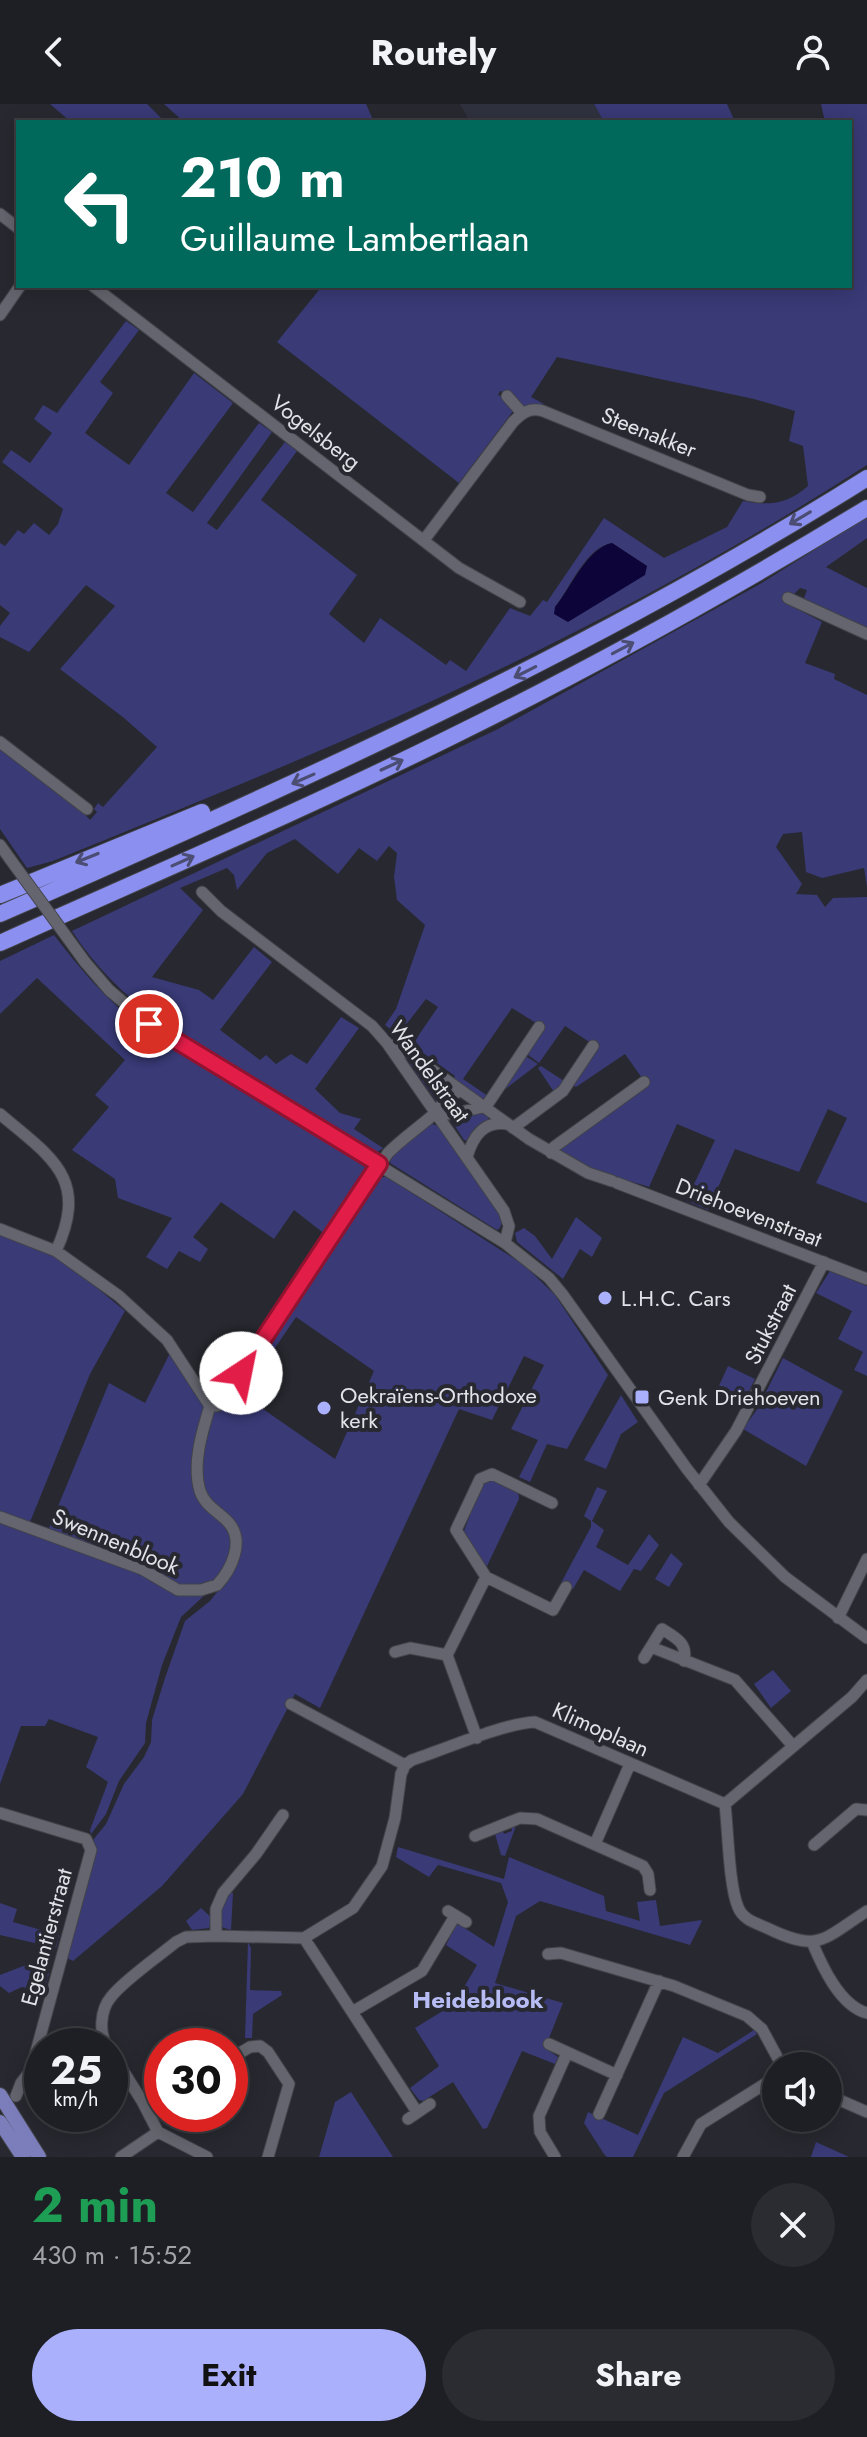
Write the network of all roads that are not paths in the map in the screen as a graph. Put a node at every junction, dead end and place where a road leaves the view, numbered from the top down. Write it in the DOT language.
graph roads {
  1 [pos="0,214"];
  2 [pos="16,226"];
  3 [pos="19,288"];
  4 [pos="96,288"];
  5 [pos="0,315"];
  6 [pos="507,396"];
  7 [pos="522,413"];
  8 [pos="867,478"];
  9 [pos="760,497"];
  10 [pos="867,508"];
  11 [pos="424,540"];
  12 [pos="795,597"];
  13 [pos="520,602"];
  14 [pos="867,634"];
  15 [pos="0,742"];
  16 [pos="265,796"];
  17 [pos="87,809"];
  18 [pos="0,845"];
  19 [pos="202,892"];
  20 [pos="0,895"];
  21 [pos="0,914"];
  22 [pos="0,943"];
  23 [pos="539,1027"];
  24 [pos="387,1043"];
  25 [pos="593,1046"];
  26 [pos="644,1082"];
  27 [pos="462,1091"];
  28 [pos="484,1108"];
  29 [pos="436,1113"];
  30 [pos="0,1114"];
  31 [pos="510,1126"];
  32 [pos="551,1153"];
  33 [pos="467,1157"];
  34 [pos="379,1164"];
  35 [pos="0,1229"];
  36 [pos="505,1243"];
  37 [pos="56,1251"];
  38 [pos="824,1262"];
  39 [pos="867,1279"];
  40 [pos="210,1406"];
  41 [pos="699,1485"];
  42 [pos="552,1503"];
  43 [pos="0,1517"];
  44 [pos="867,1559"];
  45 [pos="486,1577"];
  46 [pos="566,1587"];
  47 [pos="838,1618"];
  48 [pos="867,1638"];
  49 [pos="395,1652"];
  50 [pos="447,1655"];
  51 [pos="684,1661"];
  52 [pos="867,1680"];
  53 [pos="291,1704"];
  54 [pos="477,1738"];
  55 [pos="793,1746"];
  56 [pos="630,1764"];
  57 [pos="405,1765"];
  58 [pos="725,1804"];
  59 [pos="867,1810"];
  60 [pos="0,1813"];
  61 [pos="283,1815"];
  62 [pos="475,1836"];
  63 [pos="595,1844"];
  64 [pos="814,1845"];
  65 [pos="650,1890"];
  66 [pos="867,1911"];
  67 [pos="456,1916"];
  68 [pos="216,1936"];
  69 [pos="304,1938"];
  70 [pos="812,1942"];
  71 [pos="548,1954"];
  72 [pos="659,1981"];
  73 [pos="352,2012"];
  74 [pos="867,2013"];
  75 [pos="101,2028"];
  76 [pos="549,2044"];
  77 [pos="248,2048"];
  78 [pos="773,2052"];
  79 [pos="567,2053"];
  80 [pos="617,2075"];
  81 [pos="128,2079"];
  82 [pos="762,2086"];
  83 [pos="10,2087"];
  84 [pos="16,2096"];
  85 [pos="842,2101"];
  86 [pos="430,2104"];
  87 [pos="144,2105"];
  88 [pos="867,2112"];
  89 [pos="599,2114"];
  90 [pos="0,2122"];
  91 [pos="158,2132"];
  92 [pos="22,2156"];
  93 [pos="39,2157"];
  94 [pos="121,2157"];
  95 [pos="207,2157"];
  96 [pos="268,2157"];
  97 [pos="555,2157"];
  98 [pos="683,2157"];
  1 -- 2 [label="street"];
  3 -- 5 [label="street"];
  4 -- 11 [label="street, Vogelsberg"];
  6 -- 7 [label="street"];
  7 -- 9 [label="street, Steenakker"];
  7 -- 11 [label="street"];
  8 -- 16 [label="highway, one-way"];
  22 -- 10 [label="highway, one-way"];
  11 -- 13 [label="street, Vogelsberg"];
  12 -- 14 [label="street"];
  15 -- 17 [label="street"];
  16 -- 20 [label="highway, one-way"];
  16 -- 21 [label="highway"];
  18 -- 34 [label="street, bridge"];
  19 -- 24 [label="street, Wandelstraat"];
  23 -- 28 [label="street"];
  24 -- 27 [label="street, Driehoevenstraat"];
  24 -- 29 [label="street, Wandelstraat"];
  25 -- 31 [label="street"];
  26 -- 32 [label="street"];
  27 -- 28 [label="street, Driehoevenstraat"];
  27 -- 29 [label="street"];
  28 -- 29 [label="street"];
  28 -- 31 [label="street, Driehoevenstraat"];
  29 -- 33 [label="street, Wandelstraat"];
  29 -- 34 [label="street"];
  30 -- 37 [label="street"];
  31 -- 32 [label="street, Driehoevenstraat"];
  31 -- 33 [label="street"];
  32 -- 38 [label="street, Driehoevenstraat"];
  33 -- 36 [label="street, Wandelstraat"];
  34 -- 36 [label="street"];
  34 -- 40 [label="street"];
  35 -- 37 [label="street"];
  36 -- 41 [label="street"];
  37 -- 40 [label="street"];
  38 -- 39 [label="street, Driehoevenstraat"];
  38 -- 41 [label="street, Stukstraat"];
  40 -- 43 [label="street, Swennenblook"];
  41 -- 47 [label="street"];
  42 -- 45 [label="street"];
  44 -- 47 [label="street"];
  45 -- 46 [label="street"];
  45 -- 50 [label="street"];
  47 -- 48 [label="street"];
  49 -- 50 [label="street"];
  50 -- 54 [label="street"];
  51 -- 51 [label="street"];
  51 -- 55 [label="street"];
  52 -- 55 [label="street"];
  53 -- 57 [label="street"];
  54 -- 56 [label="street, Klimoplaan"];
  54 -- 57 [label="street, Klimoplaan"];
  55 -- 58 [label="street"];
  56 -- 58 [label="street, Klimoplaan"];
  56 -- 63 [label="street"];
  57 -- 69 [label="street"];
  58 -- 70 [label="street"];
  59 -- 64 [label="street"];
  60 -- 83 [label="street, Egelantierstraat"];
  61 -- 68 [label="street"];
  62 -- 63 [label="street"];
  63 -- 65 [label="street"];
  66 -- 70 [label="street"];
  67 -- 73 [label="street"];
  68 -- 69 [label="street"];
  68 -- 75 [label="street"];
  69 -- 73 [label="street"];
  70 -- 74 [label="street"];
  71 -- 72 [label="street"];
  72 -- 78 [label="street"];
  72 -- 80 [label="street"];
  73 -- 86 [label="street"];
  76 -- 79 [label="street"];
  77 -- 96 [label="street"];
  79 -- 80 [label="street"];
  79 -- 97 [label="street"];
  80 -- 89 [label="street"];
  81 -- 87 [label="street"];
  82 -- 98 [label="street"];
  83 -- 84 [label="street, Egelantierstraat"];
  83 -- 93 [label="main road"];
  85 -- 88 [label="street"];
  90 -- 92 [label="main road"];
  91 -- 94 [label="street"];
  91 -- 95 [label="street"];
}
